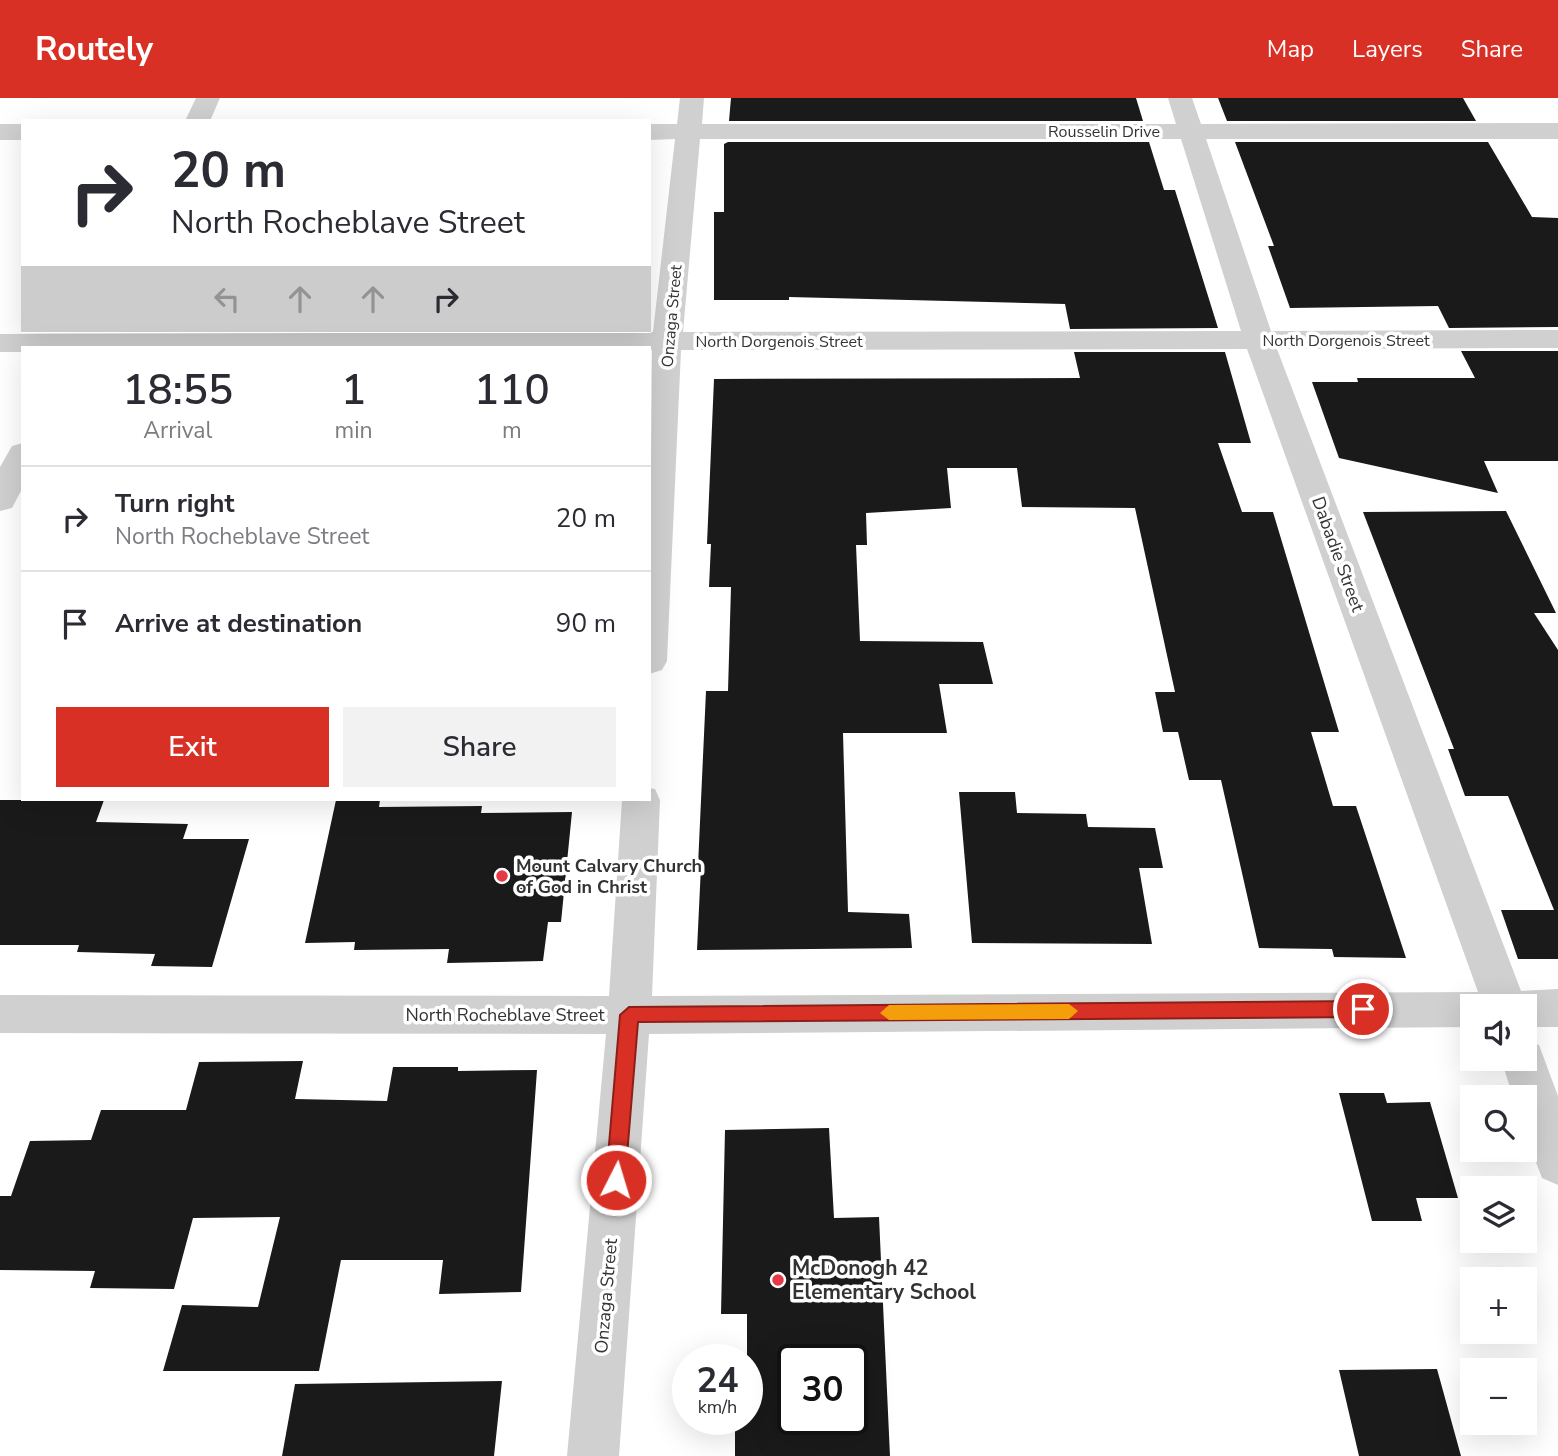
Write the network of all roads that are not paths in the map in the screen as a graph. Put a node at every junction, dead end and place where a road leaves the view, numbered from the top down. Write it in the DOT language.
graph roads {
  1 [pos="208,98"];
  2 [pos="692,98"];
  3 [pos="1180,98"];
  4 [pos="198,119"];
  5 [pos="1191,131"];
  6 [pos="1558,131"];
  7 [pos="0,132"];
  8 [pos="21,132"];
  9 [pos="651,132"];
  10 [pos="690,132"];
  11 [pos="1558,339"];
  12 [pos="1259,340"];
  13 [pos="78,341"];
  14 [pos="667,342"];
  15 [pos="0,343"];
  16 [pos="21,457"];
  17 [pos="0,499"];
  18 [pos="651,626"];
  19 [pos="641,801"];
  20 [pos="1501,994"];
  21 [pos="1460,1008"];
  22 [pos="1537,1008"];
  23 [pos="1558,1008"];
  24 [pos="0,1014"];
  25 [pos="629,1015"];
  26 [pos="1527,1071"];
  27 [pos="1558,1163"];
  28 [pos="593,1456"];
  1 -- 4 [label="street"];
  2 -- 10 [label="street, Onzaga Street"];
  3 -- 5 [label="street, Dabadie Street"];
  5 -- 6 [label="street, Rousselin Drive"];
  5 -- 10 [label="street, Rousselin Drive"];
  5 -- 12 [label="street, Dabadie Street"];
  7 -- 8 [label="street"];
  9 -- 10 [label="street, Rousselin Drive"];
  10 -- 14 [label="street, Onzaga Street"];
  11 -- 12 [label="street, North Dorgenois Street"];
  12 -- 14 [label="street, North Dorgenois Street"];
  12 -- 20 [label="street, Dabadie Street"];
  13 -- 14 [label="street, North Dorgenois Street"];
  13 -- 15 [label="street, North Dorgenois Street"];
  14 -- 18 [label="street, Onzaga Street"];
  16 -- 17 [label="street"];
  19 -- 25 [label="street, Onzaga Street"];
  21 -- 25 [label="street, North Rocheblave Street"];
  22 -- 23 [label="street"];
  24 -- 25 [label="street, North Rocheblave Street"];
  25 -- 28 [label="street, Onzaga Street"];
  26 -- 27 [label="street"];
}
